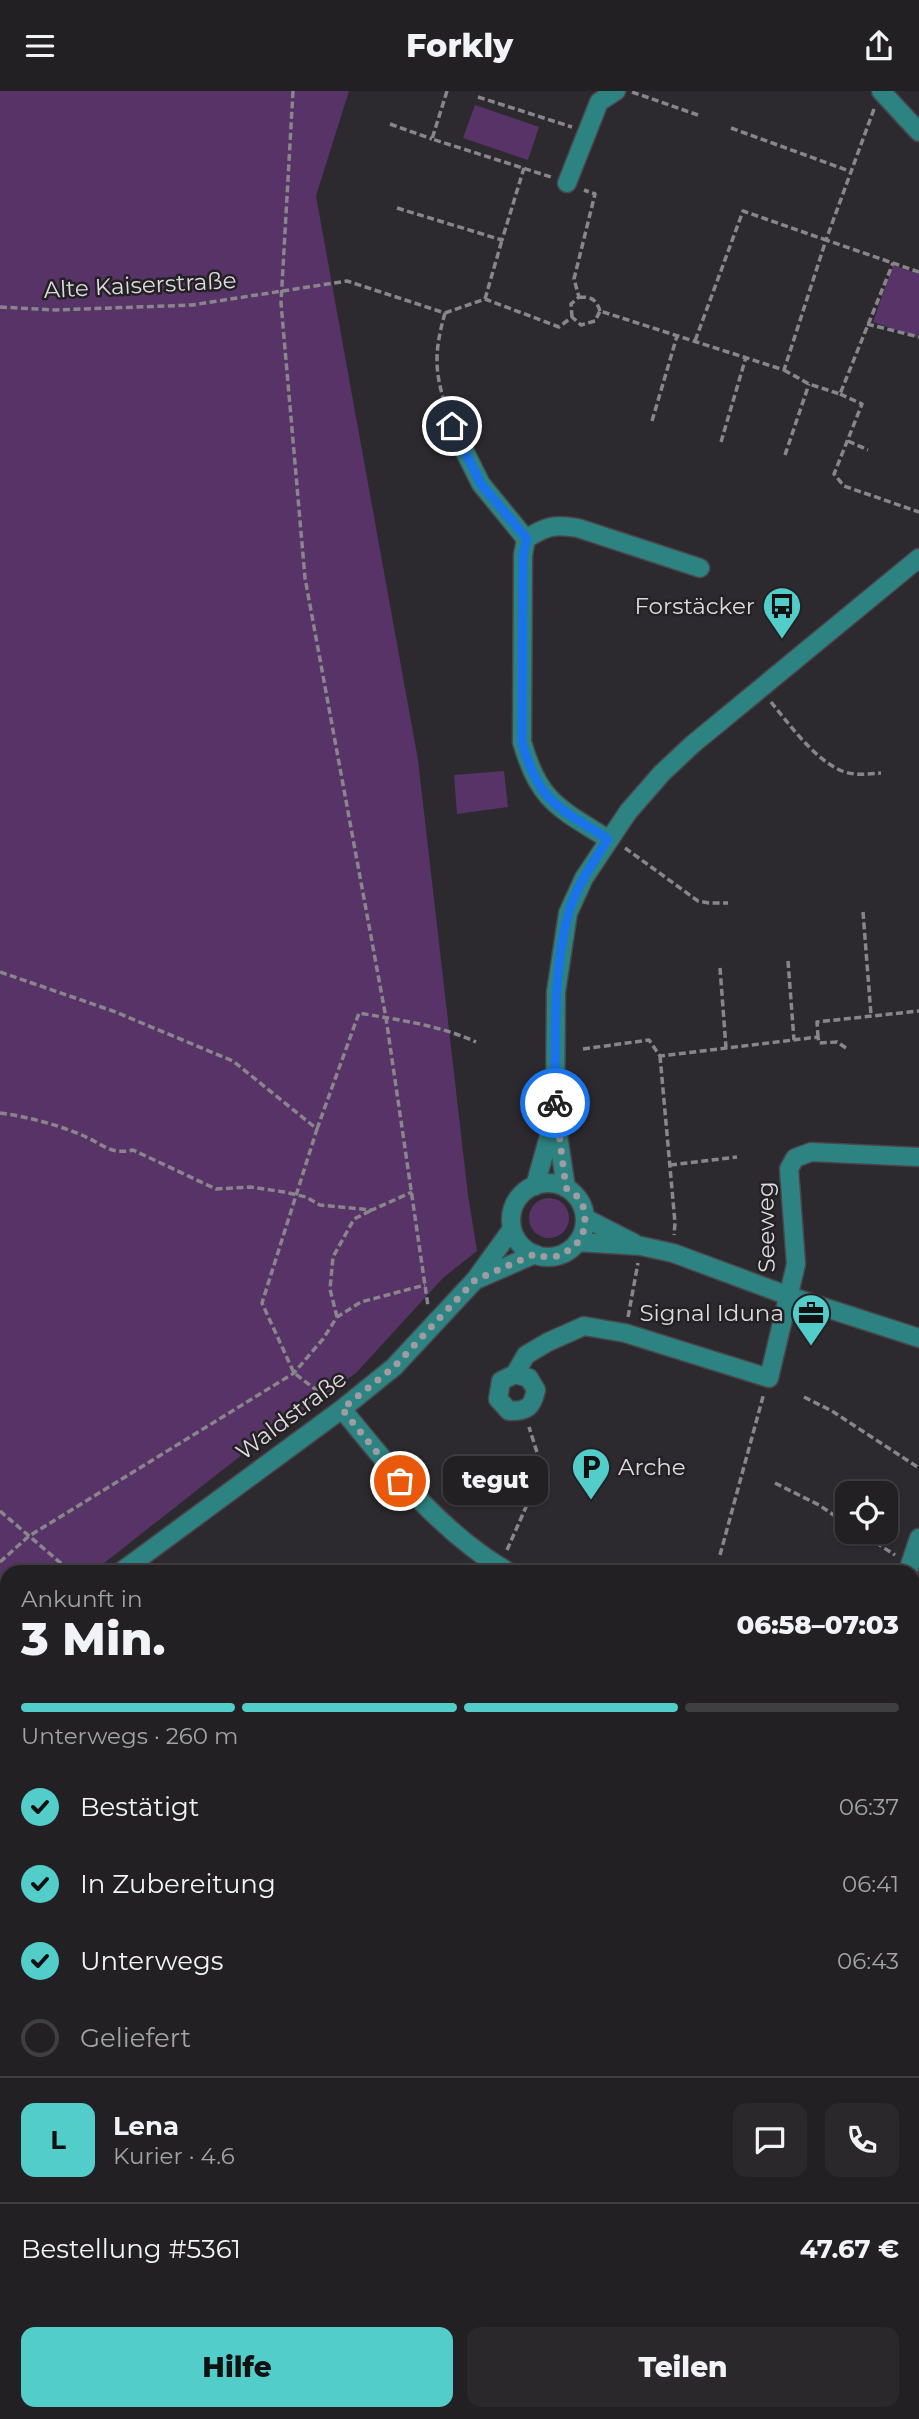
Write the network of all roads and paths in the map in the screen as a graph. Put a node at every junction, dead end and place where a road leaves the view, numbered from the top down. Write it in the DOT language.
graph roads {
  1 [pos="293,91"];
  2 [pos="447,91"];
  3 [pos="616,91"];
  4 [pos="630,91"];
  5 [pos="478,97"];
  6 [pos="879,97"];
  7 [pos="698,115"];
  8 [pos="390,124"];
  9 [pos="731,128"];
  10 [pos="587,132"];
  11 [pos="919,132"];
  12 [pos="432,139"];
  13 [pos="524,168"];
  14 [pos="852,172"];
  15 [pos="567,183"];
  16 [pos="397,208"];
  17 [pos="502,240"];
  18 [pos="826,240"];
  19 [pos="893,263"];
  20 [pos="919,272"];
  21 [pos="281,292"];
  22 [pos="579,297"];
  23 [pos="485,299"];
  24 [pos="0,307"];
  25 [pos="600,311"];
  26 [pos="445,313"];
  27 [pos="572,317"];
  28 [pos="867,324"];
  29 [pos="677,336"];
  30 [pos="919,337"];
  31 [pos="695,341"];
  32 [pos="746,358"];
  33 [pos="784,370"];
  34 [pos="809,384"];
  35 [pos="840,394"];
  36 [pos="652,421"];
  37 [pos="452,426"];
  38 [pos="847,441"];
  39 [pos="721,442"];
  40 [pos="868,450"];
  41 [pos="785,455"];
  42 [pos="919,512"];
  43 [pos="527,539"];
  44 [pos="919,558"];
  45 [pos="700,568"];
  46 [pos="761,689"];
  47 [pos="881,773"];
  48 [pos="609,838"];
  49 [pos="728,903"];
  50 [pos="863,912"];
  51 [pos="788,961"];
  52 [pos="720,968"];
  53 [pos="0,972"];
  54 [pos="919,1011"];
  55 [pos="871,1016"];
  56 [pos="386,1018"];
  57 [pos="818,1037"];
  58 [pos="794,1040"];
  59 [pos="476,1042"];
  60 [pos="726,1048"];
  61 [pos="846,1048"];
  62 [pos="583,1049"];
  63 [pos="660,1056"];
  64 [pos="0,1113"];
  65 [pos="555,1115"];
  66 [pos="317,1129"];
  67 [pos="737,1157"];
  68 [pos="919,1157"];
  69 [pos="670,1165"];
  70 [pos="535,1186"];
  71 [pos="566,1188"];
  72 [pos="412,1192"];
  73 [pos="296,1195"];
  74 [pos="372,1210"];
  75 [pos="585,1218"];
  76 [pos="675,1223"];
  77 [pos="512,1229"];
  78 [pos="578,1242"];
  79 [pos="640,1246"];
  80 [pos="535,1254"];
  81 [pos="475,1280"];
  82 [pos="425,1285"];
  83 [pos="789,1296"];
  84 [pos="337,1317"];
  85 [pos="431,1327"];
  86 [pos="625,1333"];
  87 [pos="919,1338"];
  88 [pos="294,1373"];
  89 [pos="515,1374"];
  90 [pos="769,1378"];
  91 [pos="804,1397"];
  92 [pos="342,1409"];
  93 [pos="524,1411"];
  94 [pos="919,1468"];
  95 [pos="775,1483"];
  96 [pos="0,1511"];
  97 [pos="835,1516"];
  98 [pos="29,1536"];
  99 [pos="919,1538"];
  100 [pos="875,1544"];
  101 [pos="720,1555"];
  102 [pos="0,1562"];
  103 [pos="63,1565"];
  104 [pos="130,1565"];
  105 [pos="495,1565"];
  106 [pos="504,1565"];
  107 [pos="904,1565"];
  108 [pos="910,1565"];
  1 -- 21 [label="path"];
  2 -- 12 [label="path"];
  3 -- 10 [label="street"];
  4 -- 7 [label="path"];
  5 -- 10 [label="path"];
  6 -- 11 [label="street"];
  6 -- 14 [label="path"];
  8 -- 12 [label="path"];
  9 -- 14 [label="path"];
  10 -- 15 [label="street"];
  12 -- 13 [label="path"];
  13 -- 15 [label="path"];
  13 -- 17 [label="path"];
  14 -- 18 [label="path"];
  15 -- 22 [label="path"];
  16 -- 17 [label="path"];
  17 -- 23 [label="path"];
  18 -- 19 [label="path"];
  18 -- 31 [label="path"];
  18 -- 33 [label="path"];
  19 -- 20 [label="path"];
  19 -- 28 [label="path"];
  21 -- 24 [label="path, Alte Kaiserstraße"];
  21 -- 26 [label="path, Alte Kaiserstraße"];
  21 -- 56 [label="path"];
  22 -- 25 [label="path"];
  22 -- 27 [label="path"];
  23 -- 26 [label="path"];
  23 -- 27 [label="path"];
  25 -- 27 [label="path"];
  25 -- 29 [label="path"];
  26 -- 37 [label="path"];
  28 -- 30 [label="path"];
  28 -- 35 [label="path"];
  29 -- 31 [label="path"];
  29 -- 36 [label="path"];
  31 -- 32 [label="path"];
  32 -- 33 [label="path"];
  32 -- 39 [label="path"];
  33 -- 34 [label="path"];
  34 -- 35 [label="path"];
  34 -- 41 [label="path"];
  35 -- 38 [label="path"];
  37 -- 43 [label="street"];
  38 -- 40 [label="path"];
  38 -- 42 [label="path"];
  43 -- 45 [label="street"];
  43 -- 48 [label="street"];
  44 -- 46 [label="street"];
  46 -- 47 [label="path"];
  46 -- 48 [label="street"];
  48 -- 49 [label="path"];
  48 -- 65 [label="street"];
  50 -- 55 [label="path"];
  51 -- 58 [label="path"];
  52 -- 60 [label="path"];
  53 -- 66 [label="path"];
  54 -- 55 [label="path"];
  55 -- 57 [label="path"];
  56 -- 59 [label="path"];
  56 -- 66 [label="path"];
  56 -- 72 [label="path"];
  57 -- 58 [label="path"];
  57 -- 61 [label="path"];
  58 -- 60 [label="path"];
  60 -- 63 [label="path"];
  62 -- 63 [label="path"];
  63 -- 69 [label="path"];
  64 -- 73 [label="path"];
  65 -- 70 [label="street"];
  65 -- 71 [label="street"];
  66 -- 73 [label="path"];
  67 -- 69 [label="path"];
  68 -- 83 [label="street, Seeweg"];
  69 -- 76 [label="path"];
  70 -- 71 [label="street"];
  70 -- 77 [label="street"];
  71 -- 75 [label="street"];
  72 -- 74 [label="path"];
  72 -- 82 [label="path"];
  73 -- 74 [label="path"];
  73 -- 88 [label="path"];
  74 -- 84 [label="path"];
  75 -- 78 [label="street"];
  75 -- 79 [label="street, Seeweg"];
  77 -- 80 [label="street"];
  77 -- 81 [label="street, Waldstraße"];
  78 -- 79 [label="street, Seeweg"];
  78 -- 80 [label="street"];
  79 -- 83 [label="street, Seeweg"];
  79 -- 86 [label="path"];
  80 -- 81 [label="street, Waldstraße"];
  81 -- 85 [label="street, Waldstraße"];
  82 -- 84 [label="path"];
  82 -- 85 [label="path"];
  83 -- 87 [label="street, Seeweg"];
  83 -- 90 [label="street"];
  84 -- 88 [label="path"];
  85 -- 92 [label="street, Waldstraße"];
  86 -- 89 [label="street"];
  86 -- 90 [label="street"];
  88 -- 92 [label="path"];
  88 -- 98 [label="path"];
  89 -- 93 [label="street"];
  89 -- 93 [label="street"];
  90 -- 101 [label="path"];
  91 -- 94 [label="path"];
  92 -- 104 [label="street, Waldstraße"];
  92 -- 105 [label="street"];
  93 -- 106 [label="path"];
  95 -- 97 [label="path"];
  96 -- 98 [label="path"];
  98 -- 102 [label="path"];
  98 -- 103 [label="path"];
  99 -- 108 [label="street"];
  100 -- 107 [label="path"];
}
